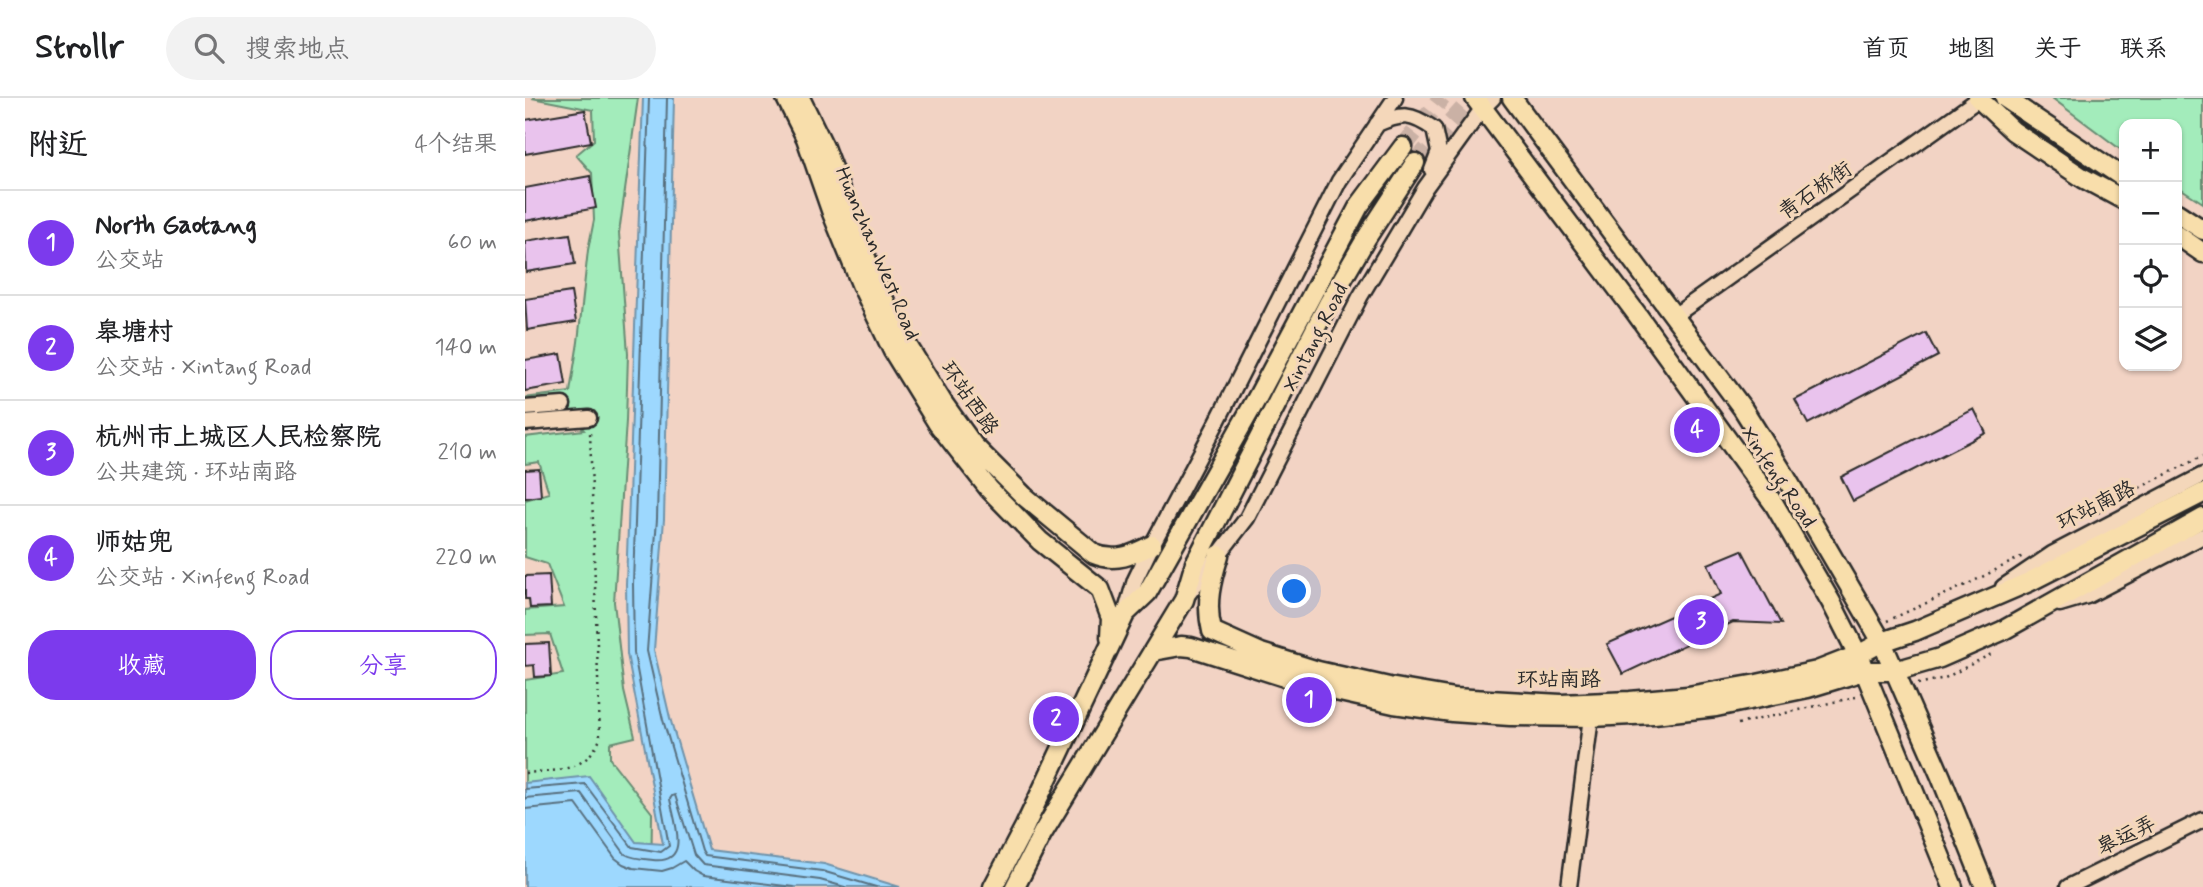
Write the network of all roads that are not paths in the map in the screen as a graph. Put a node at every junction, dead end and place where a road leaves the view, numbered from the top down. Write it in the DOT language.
graph roads {
  1 [pos="786,98"];
  2 [pos="800,98"];
  3 [pos="1395,98"];
  4 [pos="1512,98"];
  5 [pos="1979,98"];
  6 [pos="2005,98"];
  7 [pos="1484,102"];
  8 [pos="1376,125"];
  9 [pos="1403,147"];
  10 [pos="1416,163"];
  11 [pos="2119,175"];
  12 [pos="1425,188"];
  13 [pos="2119,197"];
  14 [pos="2182,216"];
  15 [pos="2203,230"];
  16 [pos="2182,238"];
  17 [pos="2203,253"];
  18 [pos="1674,316"];
  19 [pos="563,405"];
  20 [pos="525,408"];
  21 [pos="589,418"];
  22 [pos="525,423"];
  23 [pos="2203,475"];
  24 [pos="2203,494"];
  25 [pos="2203,518"];
  26 [pos="2203,536"];
  27 [pos="1152,545"];
  28 [pos="1219,555"];
  29 [pos="1184,600"];
  30 [pos="1978,604"];
  31 [pos="1125,614"];
  32 [pos="2002,631"];
  33 [pos="1878,635"];
  34 [pos="1109,646"];
  35 [pos="1153,651"];
  36 [pos="1861,663"];
  37 [pos="1895,671"];
  38 [pos="1591,718"];
  39 [pos="2203,820"];
  40 [pos="993,887"];
  41 [pos="1015,887"];
  42 [pos="1569,887"];
  43 [pos="1953,887"];
  44 [pos="1985,887"];
  45 [pos="2068,887"];
  1 -- 34 [label="main road, Huanzhan West Road"];
  2 -- 27 [label="main road, 环站西路"];
  3 -- 8 [label="street, Xintang Road"];
  4 -- 18 [label="main road, Xinfeng Road"];
  5 -- 13 [label="main road"];
  5 -- 18 [label="street, 青石桥街"];
  6 -- 11 [label="main road"];
  7 -- 12 [label="street, Xintang Road"];
  7 -- 36 [label="main road, Xinfeng Road"];
  8 -- 12 [label="street"];
  8 -- 27 [label="street, Xintang Road"];
  9 -- 31 [label="main road, Xintang Road"];
  10 -- 29 [label="main road, Xintang Road"];
  12 -- 28 [label="street, Xintang Road"];
  14 -- 15 [label="main road"];
  16 -- 17 [label="main road"];
  18 -- 33 [label="main road, Xinfeng Road"];
  19 -- 20 [label="street"];
  21 -- 22 [label="street"];
  23 -- 30 [label="street, 环站南路"];
  24 -- 30 [label="main road, 环站南路"];
  25 -- 32 [label="main road, 环站南路"];
  26 -- 32 [label="street, 环站南路"];
  27 -- 31 [label="street, Xintang Road"];
  28 -- 29 [label="street, Xintang Road"];
  28 -- 36 [label="main road, 环站南路"];
  29 -- 35 [label="main road, Xintang Road"];
  30 -- 33 [label="main road, 环站南路"];
  31 -- 34 [label="main road, Xintang Road"];
  32 -- 37 [label="main road, 环站南路"];
  33 -- 36 [label="main road, 环站南路"];
  33 -- 37 [label="main road, Xinfeng Road"];
  34 -- 40 [label="main road, Xintang Road"];
  35 -- 38 [label="main road"];
  35 -- 41 [label="main road, Xintang Road"];
  36 -- 37 [label="main road, 环站南路"];
  36 -- 38 [label="main road"];
  36 -- 43 [label="main road, Xinfeng Road"];
  37 -- 44 [label="main road, Xinfeng Road"];
  38 -- 42 [label="street"];
  39 -- 45 [label="street, 皋运弄"];
}
